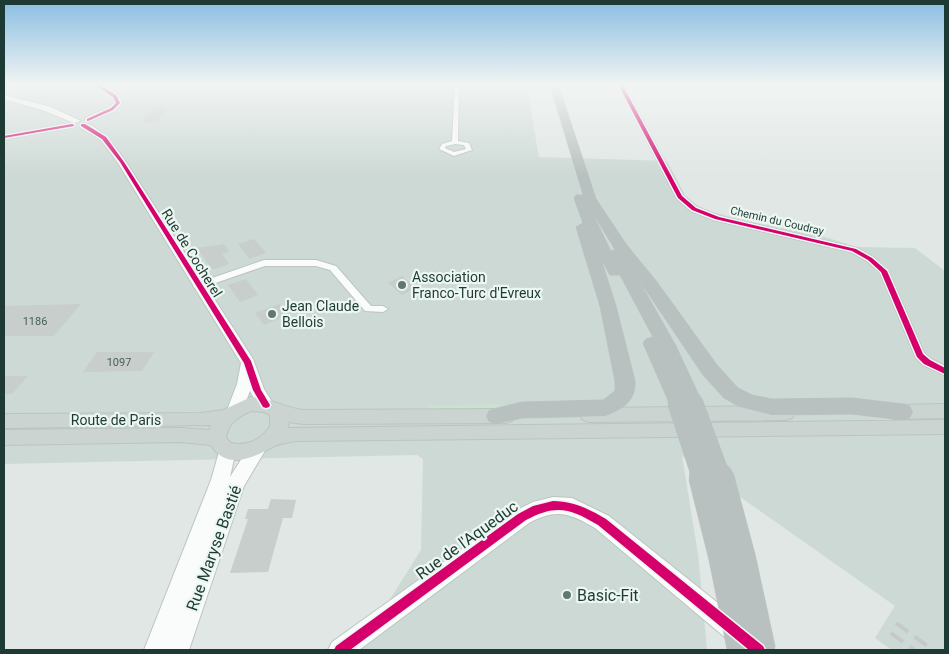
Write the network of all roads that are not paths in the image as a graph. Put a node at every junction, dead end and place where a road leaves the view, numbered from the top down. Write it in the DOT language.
graph roads {
  1 [pos="61,115"];
  2 [pos="97,115"];
  3 [pos="456,115"];
  4 [pos="558,115"];
  5 [pos="562,115"];
  6 [pos="636,115"];
  7 [pos="80,123"];
  8 [pos="4,137"];
  9 [pos="455,142"];
  10 [pos="586,203"];
  11 [pos="198,286"];
  12 [pos="383,309"];
  13 [pos="248,363"];
  14 [pos="942,371"];
  15 [pos="685,402"];
  16 [pos="273,409"];
  17 [pos="945,411"];
  18 [pos="903,412"];
  19 [pos="231,413"];
  20 [pos="496,416"];
  21 [pos="4,421"];
  22 [pos="945,426"];
  23 [pos="4,438"];
  24 [pos="222,444"];
  25 [pos="265,444"];
  26 [pos="156,650"];
  27 [pos="177,650"];
  28 [pos="340,650"];
  29 [pos="740,650"];
  30 [pos="760,650"];
  1 -- 7 [label="street, Rue de Cocherel"];
  2 -- 7 [label="street"];
  3 -- 9 [label="street"];
  4 -- 10 [label="highway"];
  5 -- 10 [label="highway"];
  6 -- 14 [label="street, Chemin du Coudray"];
  7 -- 8 [label="street"];
  7 -- 11 [label="street, Rue de Cocherel"];
  10 -- 15 [label="highway"];
  10 -- 18 [label="highway"];
  10 -- 20 [label="highway"];
  11 -- 12 [label="street"];
  11 -- 13 [label="street, Rue de Cocherel"];
  13 -- 16 [label="street, Rue de Cocherel"];
  13 -- 19 [label="street"];
  15 -- 29 [label="highway, bridge"];
  15 -- 30 [label="highway, bridge"];
  16 -- 19 [label="main road"];
  16 -- 20 [label="main road"];
  16 -- 25 [label="main road"];
  17 -- 18 [label="main road"];
  18 -- 20 [label="main road"];
  19 -- 21 [label="main road, Route de Paris"];
  19 -- 24 [label="main road"];
  22 -- 25 [label="main road"];
  23 -- 24 [label="main road, Route de Paris"];
  24 -- 25 [label="main road"];
  24 -- 26 [label="street, Rue Maryse Bastié"];
  25 -- 27 [label="street, Rue Maryse Bastié"];
  28 -- 30 [label="street, Rue de l'Aqueduc"];
}
